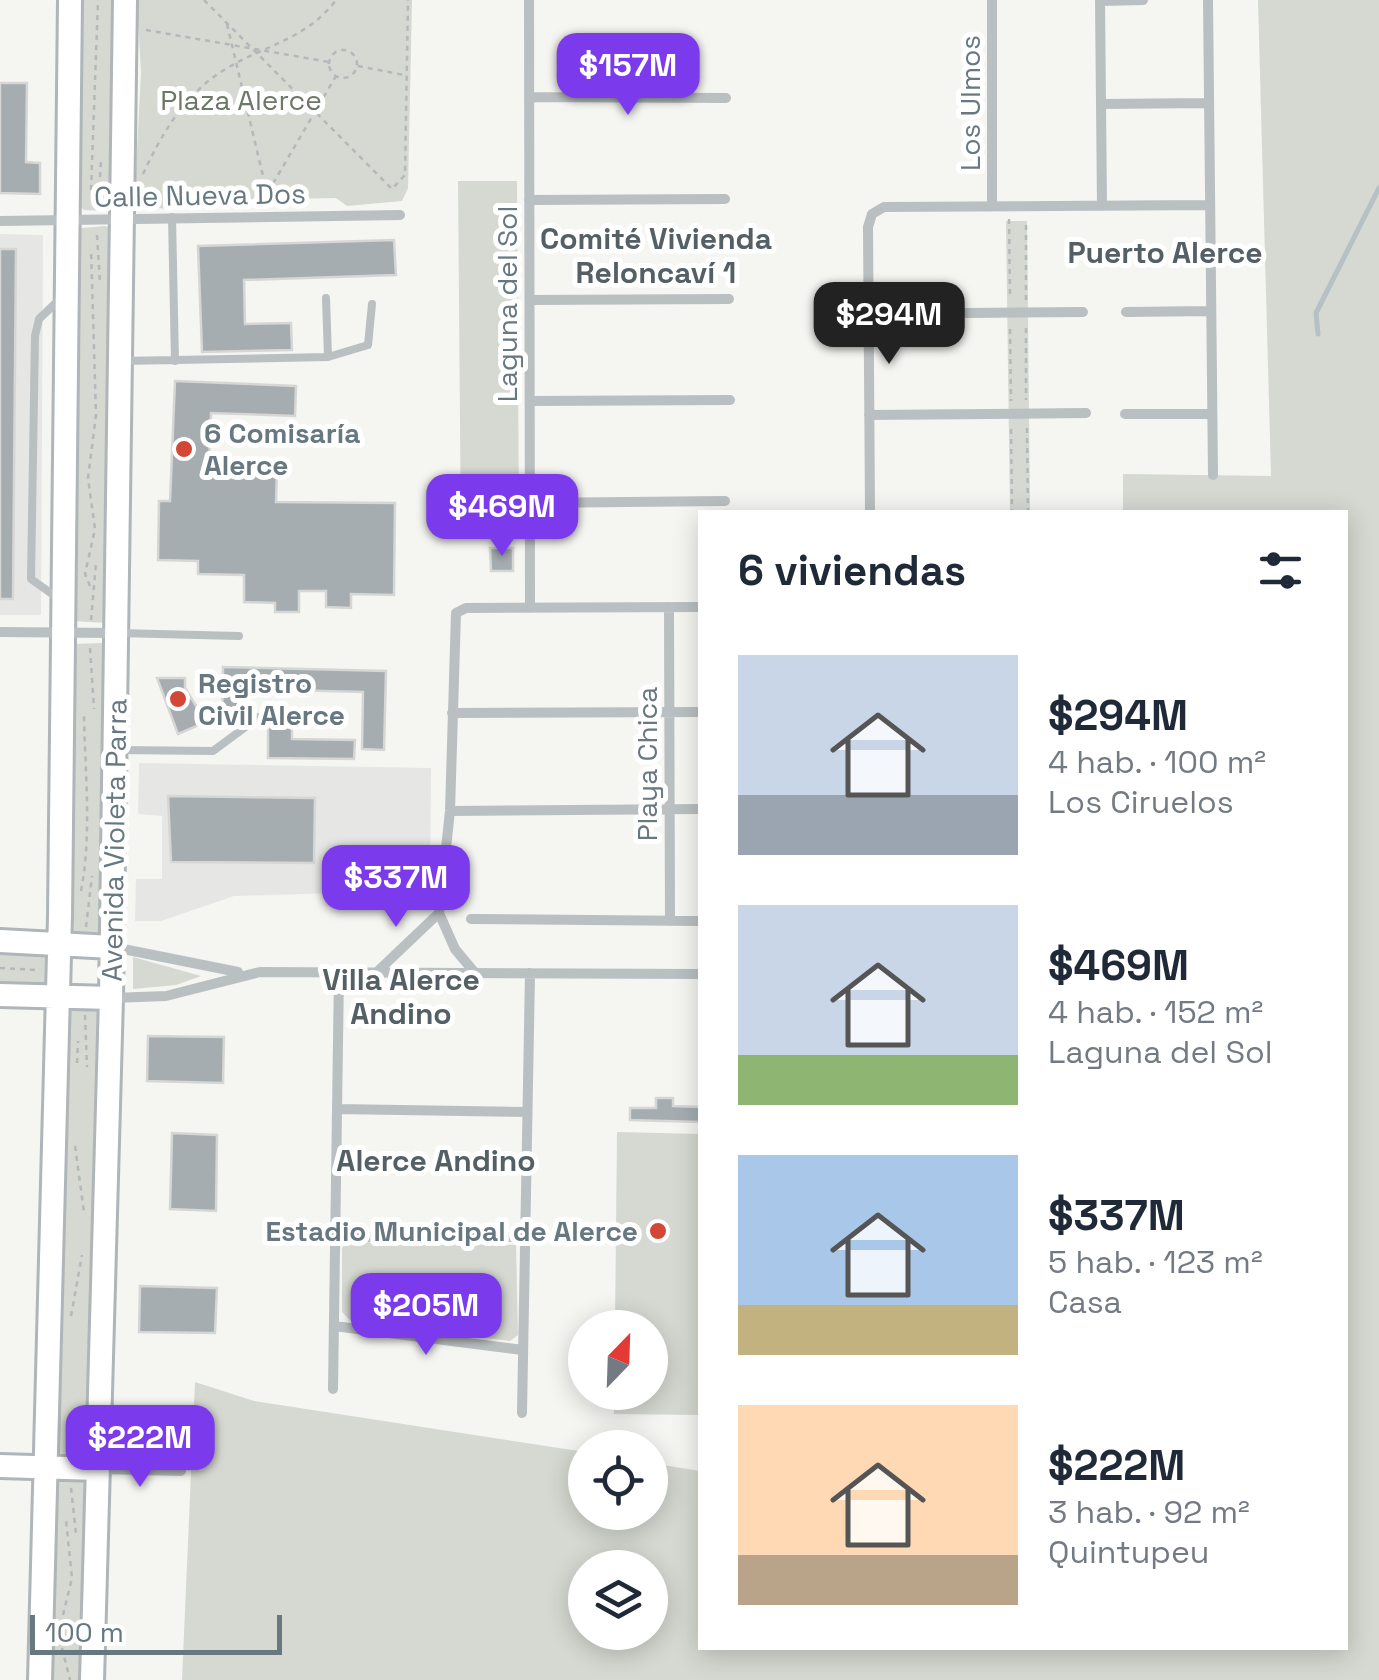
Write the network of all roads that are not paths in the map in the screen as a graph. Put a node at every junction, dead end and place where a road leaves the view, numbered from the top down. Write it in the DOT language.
graph roads {
  1 [pos="70,0"];
  2 [pos="126,0"];
  3 [pos="529,0"];
  4 [pos="992,0"];
  5 [pos="1100,0"];
  6 [pos="1143,0"];
  7 [pos="1208,0"];
  8 [pos="529,98"];
  9 [pos="726,98"];
  10 [pos="1209,103"];
  11 [pos="1101,104"];
  12 [pos="529,200"];
  13 [pos="726,200"];
  14 [pos="1210,205"];
  15 [pos="992,206"];
  16 [pos="1102,206"];
  17 [pos="400,215"];
  18 [pos="172,217"];
  19 [pos="124,218"];
  20 [pos="69,219"];
  21 [pos="0,221"];
  22 [pos="68,290"];
  23 [pos="326,298"];
  24 [pos="729,299"];
  25 [pos="530,300"];
  26 [pos="372,304"];
  27 [pos="1211,311"];
  28 [pos="1082,312"];
  29 [pos="1126,312"];
  30 [pos="868,314"];
  31 [pos="328,357"];
  32 [pos="175,361"];
  33 [pos="121,362"];
  34 [pos="730,400"];
  35 [pos="530,401"];
  36 [pos="1086,413"];
  37 [pos="1125,414"];
  38 [pos="1212,414"];
  39 [pos="869,415"];
  40 [pos="1213,476"];
  41 [pos="725,501"];
  42 [pos="530,504"];
  43 [pos="870,510"];
  44 [pos="64,602"];
  45 [pos="668,607"];
  46 [pos="698,607"];
  47 [pos="530,608"];
  48 [pos="0,632"];
  49 [pos="63,632"];
  50 [pos="117,633"];
  51 [pos="238,636"];
  52 [pos="316,711"];
  53 [pos="669,712"];
  54 [pos="698,712"];
  55 [pos="452,713"];
  56 [pos="115,750"];
  57 [pos="670,809"];
  58 [pos="698,809"];
  59 [pos="450,811"];
  60 [pos="439,913"];
  61 [pos="471,919"];
  62 [pos="670,920"];
  63 [pos="698,921"];
  64 [pos="0,941"];
  65 [pos="59,944"];
  66 [pos="112,947"];
  67 [pos="339,972"];
  68 [pos="378,972"];
  69 [pos="475,973"];
  70 [pos="530,973"];
  71 [pos="244,974"];
  72 [pos="698,974"];
  73 [pos="0,995"];
  74 [pos="57,997"];
  75 [pos="111,998"];
  76 [pos="337,1109"];
  77 [pos="527,1112"];
  78 [pos="335,1237"];
  79 [pos="525,1237"];
  80 [pos="334,1326"];
  81 [pos="523,1350"];
  82 [pos="332,1389"];
  83 [pos="522,1412"];
  84 [pos="0,1466"];
  85 [pos="45,1467"];
  86 [pos="98,1469"];
  87 [pos="182,1470"];
  88 [pos="40,1680"];
  89 [pos="92,1680"];
  1 -- 20 [label="main road, Avenida Violeta Parra"];
  2 -- 19 [label="main road, Avenida Violeta Parra"];
  3 -- 8 [label="street, Laguna del Sol"];
  4 -- 15 [label="street, Los Ulmos"];
  5 -- 6 [label="street"];
  5 -- 11 [label="street"];
  7 -- 10 [label="street"];
  8 -- 9 [label="street"];
  8 -- 12 [label="street, Laguna del Sol"];
  10 -- 11 [label="street"];
  10 -- 14 [label="street"];
  11 -- 16 [label="street"];
  12 -- 13 [label="street"];
  12 -- 25 [label="street, Laguna del Sol"];
  14 -- 16 [label="street"];
  14 -- 27 [label="street"];
  15 -- 16 [label="street"];
  15 -- 30 [label="street"];
  17 -- 18 [label="street, Calle Nueva Dos"];
  18 -- 19 [label="street, Calle Nueva Dos"];
  18 -- 32 [label="lane"];
  19 -- 20 [label="street, Calle Nueva Dos"];
  19 -- 33 [label="main road, Avenida Violeta Parra"];
  20 -- 21 [label="street, Calle Nueva Dos"];
  20 -- 22 [label="main road, Avenida Violeta Parra"];
  22 -- 44 [label="main road, Avenida Violeta Parra"];
  22 -- 44 [label="lane"];
  23 -- 31 [label="lane"];
  24 -- 25 [label="street"];
  25 -- 35 [label="street, Laguna del Sol"];
  26 -- 31 [label="lane"];
  27 -- 29 [label="street"];
  27 -- 38 [label="street"];
  28 -- 30 [label="street"];
  30 -- 39 [label="street"];
  31 -- 32 [label="lane"];
  32 -- 33 [label="lane"];
  33 -- 50 [label="main road, Avenida Violeta Parra"];
  34 -- 35 [label="street"];
  35 -- 42 [label="street, Laguna del Sol"];
  36 -- 39 [label="street"];
  37 -- 38 [label="street"];
  38 -- 40 [label="street"];
  39 -- 43 [label="street"];
  41 -- 42 [label="street"];
  42 -- 47 [label="street, Laguna del Sol"];
  44 -- 49 [label="main road, Avenida Violeta Parra"];
  45 -- 46 [label="street"];
  45 -- 47 [label="street"];
  45 -- 53 [label="street, Playa Chica"];
  47 -- 55 [label="street"];
  48 -- 49 [label="street"];
  49 -- 50 [label="street"];
  49 -- 65 [label="main road, Avenida Violeta Parra"];
  50 -- 51 [label="lane"];
  50 -- 56 [label="main road, Avenida Violeta Parra"];
  52 -- 56 [label="lane"];
  53 -- 54 [label="street"];
  53 -- 55 [label="street"];
  53 -- 57 [label="street, Playa Chica"];
  55 -- 59 [label="street"];
  56 -- 66 [label="main road, Avenida Violeta Parra"];
  57 -- 58 [label="street"];
  57 -- 59 [label="street"];
  57 -- 62 [label="street, Playa Chica"];
  59 -- 60 [label="street"];
  60 -- 68 [label="street"];
  60 -- 69 [label="street"];
  61 -- 62 [label="street"];
  62 -- 63 [label="street"];
  64 -- 65 [label="main road"];
  65 -- 66 [label="main road"];
  65 -- 74 [label="main road, Avenida Violeta Parra"];
  66 -- 71 [label="street"];
  66 -- 75 [label="main road, Avenida Violeta Parra"];
  67 -- 68 [label="street"];
  67 -- 71 [label="street"];
  67 -- 76 [label="street"];
  68 -- 69 [label="street"];
  69 -- 70 [label="street"];
  70 -- 72 [label="street"];
  70 -- 77 [label="street"];
  71 -- 75 [label="street"];
  73 -- 74 [label="main road"];
  74 -- 75 [label="main road"];
  74 -- 85 [label="main road, Avenida Violeta Parra"];
  75 -- 86 [label="main road, Avenida Violeta Parra"];
  76 -- 77 [label="street"];
  76 -- 78 [label="street"];
  77 -- 79 [label="street"];
  78 -- 79 [label="street"];
  78 -- 80 [label="street"];
  79 -- 81 [label="street"];
  80 -- 81 [label="street"];
  80 -- 82 [label="street"];
  81 -- 83 [label="street"];
  84 -- 85 [label="main road"];
  85 -- 86 [label="main road"];
  85 -- 88 [label="main road, Avenida Violeta Parra"];
  86 -- 87 [label="street"];
  86 -- 89 [label="main road, Avenida Violeta Parra"];
}
